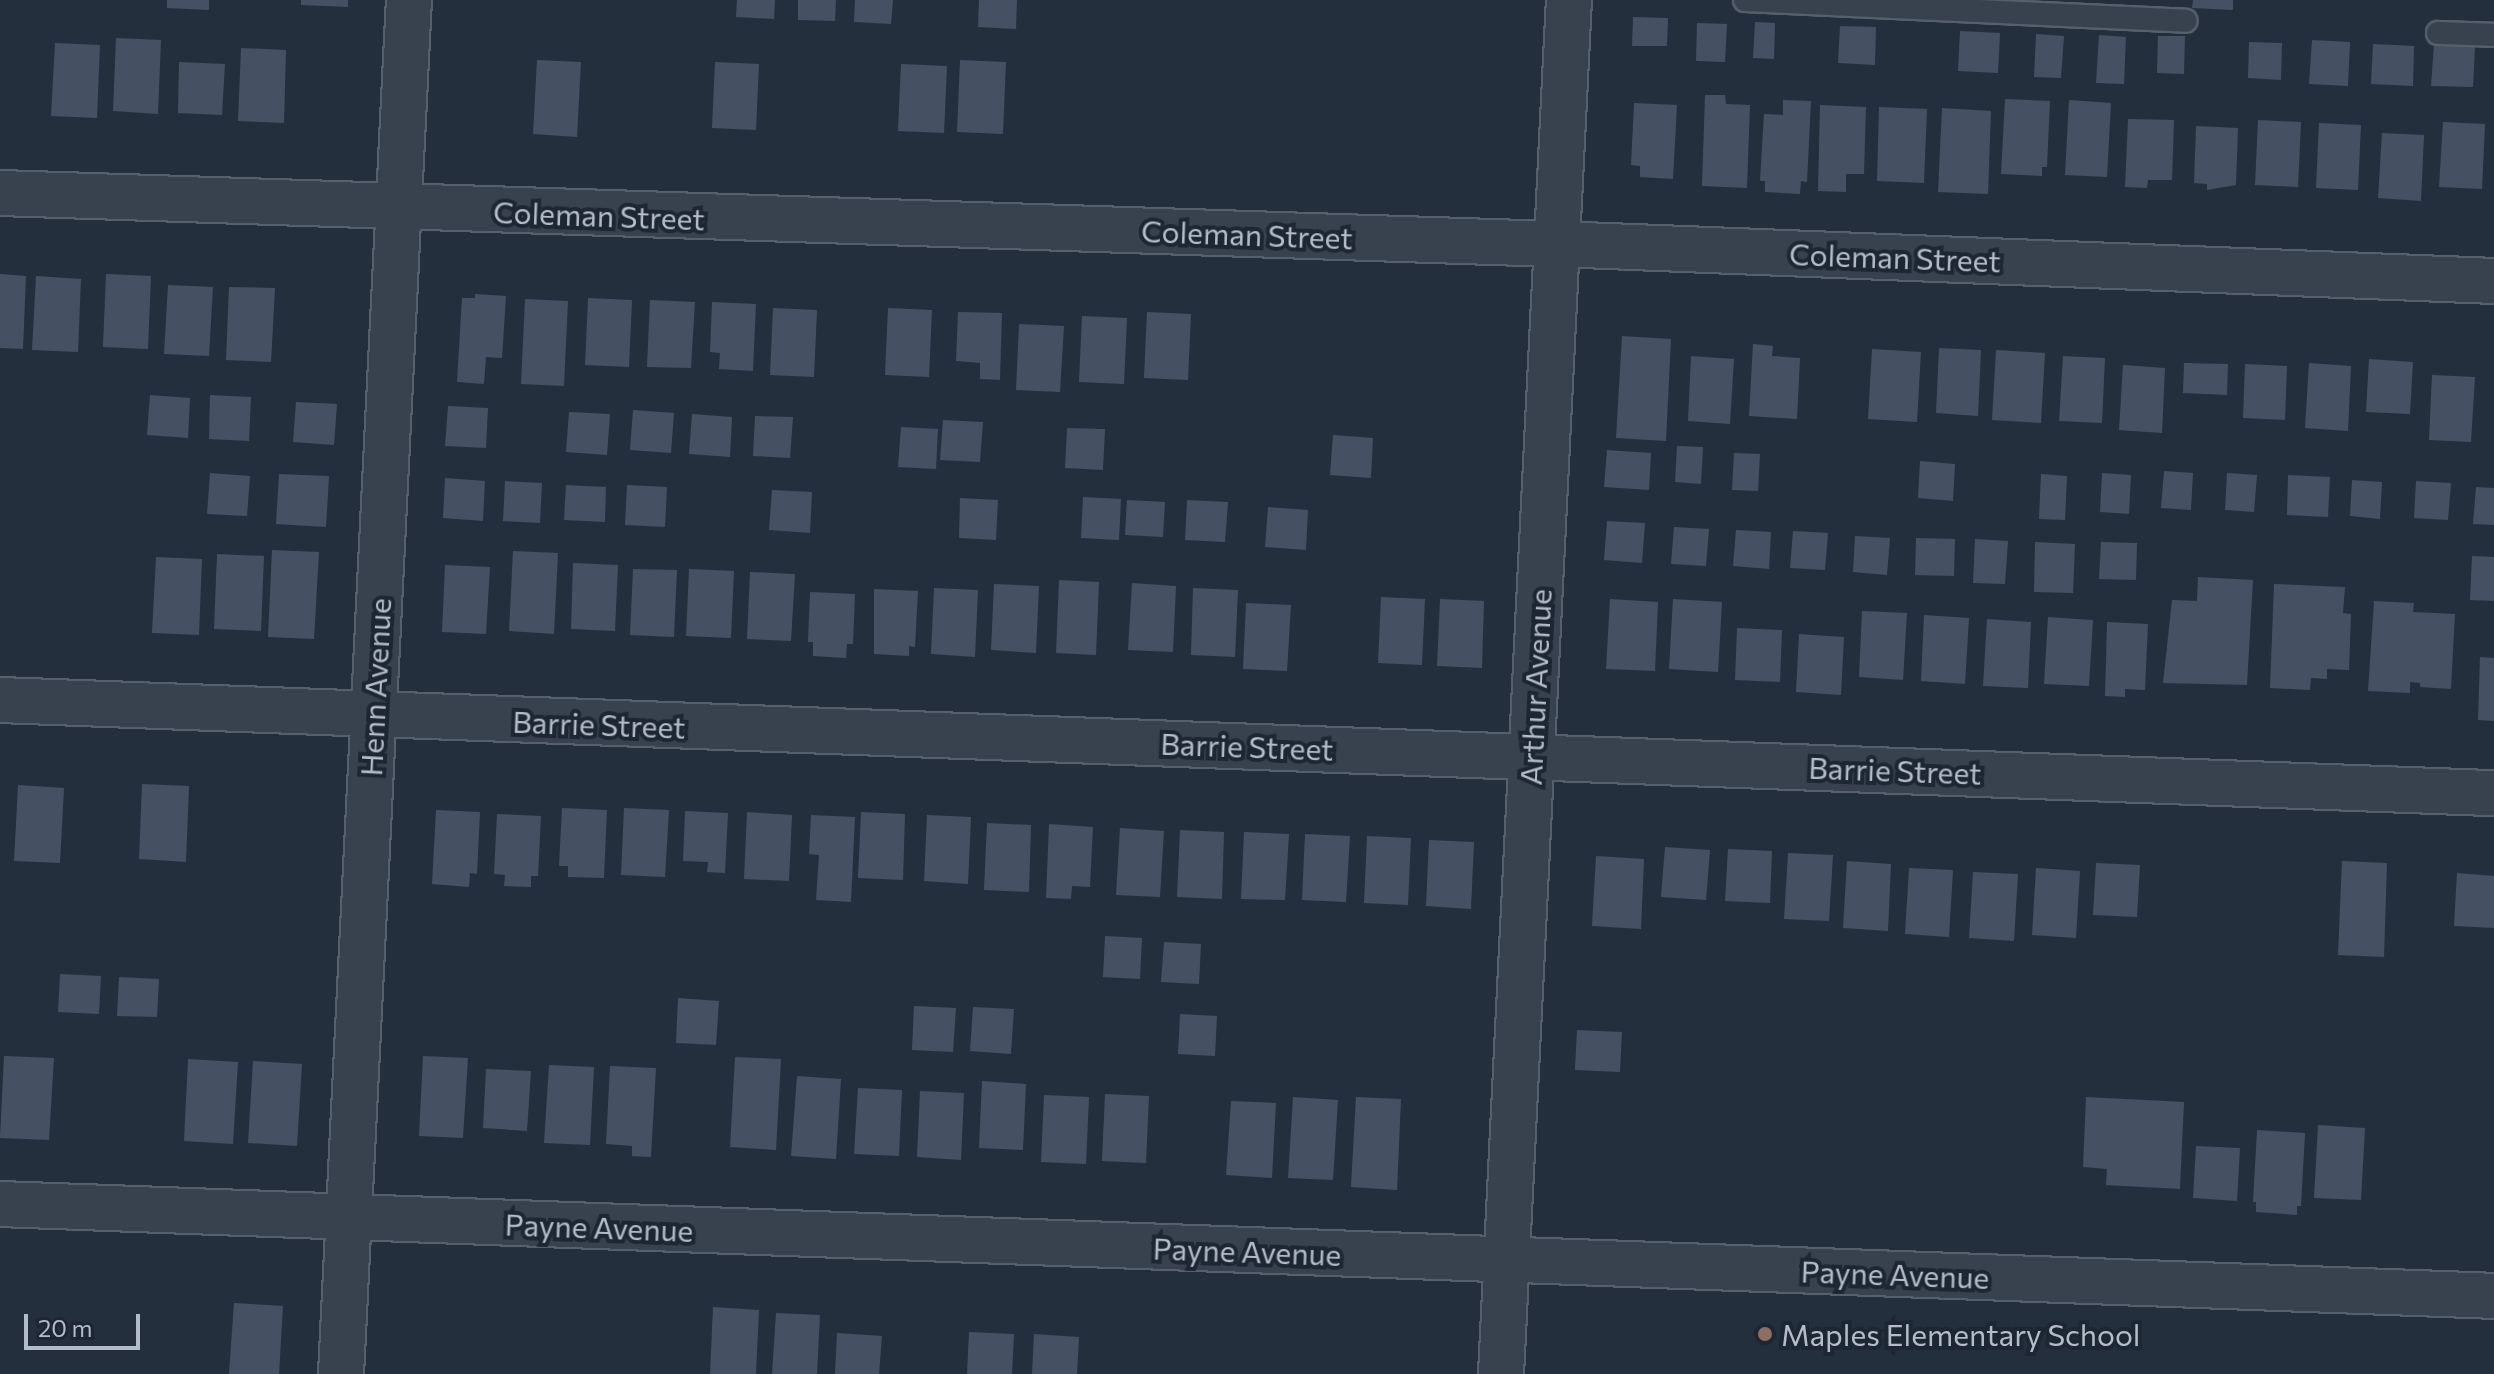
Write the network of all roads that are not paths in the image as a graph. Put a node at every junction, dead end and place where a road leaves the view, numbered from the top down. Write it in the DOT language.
graph roads {
  1 [pos="409,0"];
  2 [pos="1569,0"];
  3 [pos="1745,0"];
  4 [pos="2186,21"];
  5 [pos="2438,33"];
  6 [pos="2494,35"];
  7 [pos="0,193"];
  8 [pos="398,209"];
  9 [pos="1557,244"];
  10 [pos="2494,281"];
  11 [pos="0,700"];
  12 [pos="372,715"];
  13 [pos="1531,756"];
  14 [pos="2494,793"];
  15 [pos="0,1204"];
  16 [pos="349,1218"];
  17 [pos="1507,1260"];
  18 [pos="2494,1296"];
  19 [pos="341,1374"];
  20 [pos="1501,1374"];
  1 -- 8 [label="street, Henn Avenue"];
  2 -- 9 [label="street, Arthur Avenue"];
  3 -- 4 [label="lane"];
  5 -- 6 [label="lane"];
  7 -- 8 [label="street, Coleman Street"];
  8 -- 9 [label="street, Coleman Street"];
  8 -- 12 [label="street, Henn Avenue"];
  9 -- 10 [label="street, Coleman Street"];
  9 -- 13 [label="street, Arthur Avenue"];
  11 -- 12 [label="street, Barrie Street"];
  12 -- 13 [label="street, Barrie Street"];
  12 -- 16 [label="street, Henn Avenue"];
  13 -- 14 [label="street, Barrie Street"];
  13 -- 17 [label="street, Arthur Avenue"];
  15 -- 16 [label="street, Payne Avenue"];
  16 -- 17 [label="street, Payne Avenue"];
  16 -- 19 [label="street, Henn Avenue"];
  17 -- 18 [label="street, Payne Avenue"];
  17 -- 20 [label="street, Arthur Avenue"];
}
